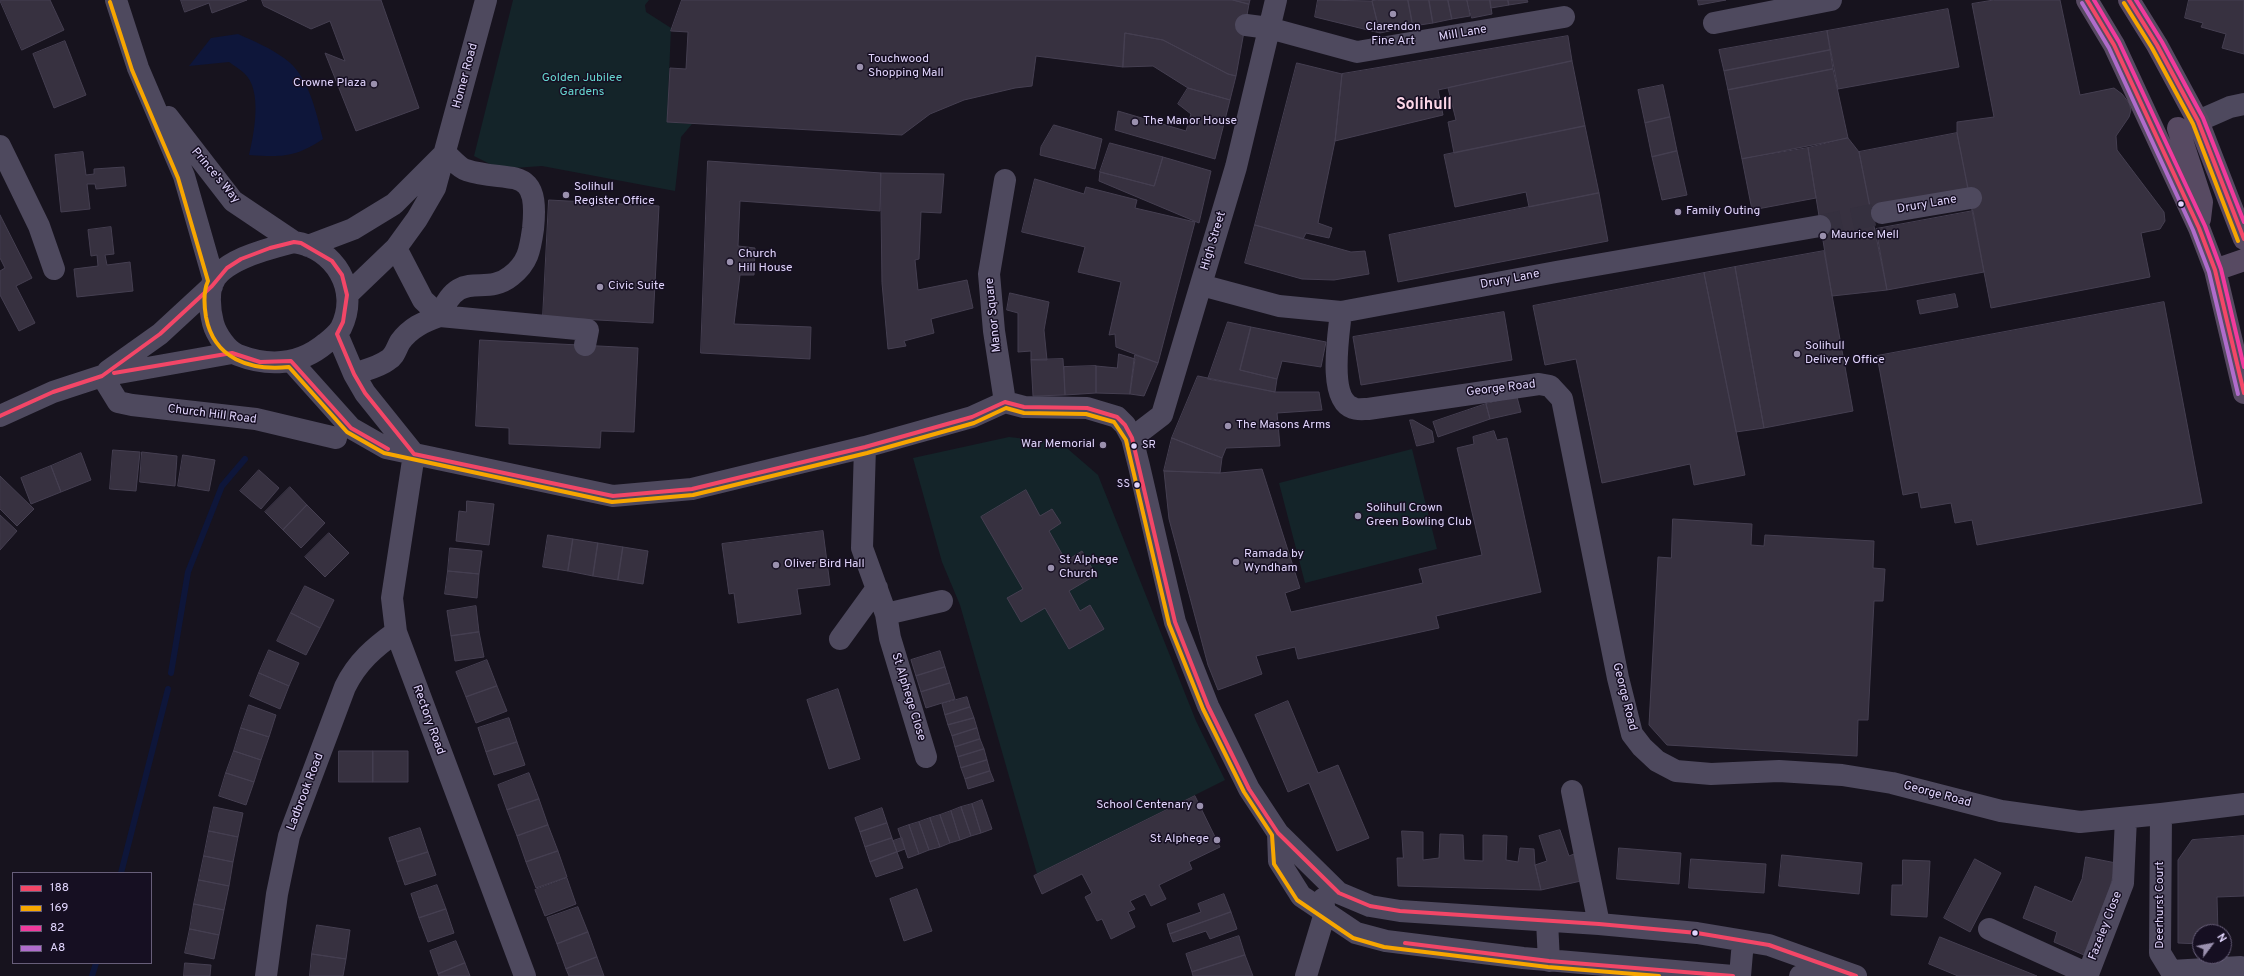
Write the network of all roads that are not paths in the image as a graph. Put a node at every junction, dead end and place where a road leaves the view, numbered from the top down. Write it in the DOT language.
graph roads {
  1 [pos="116,0"];
  2 [pos="486,0"];
  3 [pos="1276,0"];
  4 [pos="1831,0"];
  5 [pos="2087,0"];
  6 [pos="2129,0"];
  7 [pos="1564,17"];
  8 [pos="1714,23"];
  9 [pos="1246,25"];
  10 [pos="1269,28"];
  11 [pos="150,94"];
  12 [pos="2244,104"];
  13 [pos="2198,121"];
  14 [pos="2178,128"];
  15 [pos="2157,137"];
  16 [pos="0,146"];
  17 [pos="445,153"];
  18 [pos="1005,180"];
  19 [pos="1971,198"];
  20 [pos="1882,213"];
  21 [pos="1820,226"];
  22 [pos="2199,228"];
  23 [pos="2244,239"];
  24 [pos="301,244"];
  25 [pos="396,248"];
  26 [pos="2244,260"];
  27 [pos="54,269"];
  28 [pos="2215,270"];
  29 [pos="213,283"];
  30 [pos="1201,285"];
  31 [pos="347,295"];
  32 [pos="1341,312"];
  33 [pos="440,316"];
  34 [pos="337,334"];
  35 [pos="585,345"];
  36 [pos="232,353"];
  37 [pos="291,361"];
  38 [pos="354,374"];
  39 [pos="102,376"];
  40 [pos="2244,393"];
  41 [pos="1005,402"];
  42 [pos="0,416"];
  43 [pos="336,438"];
  44 [pos="1132,438"];
  45 [pos="865,447"];
  46 [pos="414,454"];
  47 [pos="877,588"];
  48 [pos="942,601"];
  49 [pos="886,614"];
  50 [pos="396,632"];
  51 [pos="840,639"];
  52 [pos="926,757"];
  53 [pos="1572,790"];
  54 [pos="2244,804"];
  55 [pos="2161,814"];
  56 [pos="2126,818"];
  57 [pos="1278,833"];
  58 [pos="1315,870"];
  59 [pos="1325,913"];
  60 [pos="1547,921"];
  61 [pos="1599,924"];
  62 [pos="1989,929"];
  63 [pos="1742,941"];
  64 [pos="1549,961"];
  65 [pos="1522,967"];
  66 [pos="2241,967"];
  67 [pos="1848,975"];
  68 [pos="266,976"];
  69 [pos="525,976"];
  70 [pos="1306,976"];
  71 [pos="1733,976"];
  72 [pos="1740,976"];
  73 [pos="1800,976"];
  1 -- 11 [label="street, Prince's Way"];
  2 -- 17 [label="street, Homer Road"];
  3 -- 10 [label="street, High Street"];
  4 -- 8 [label="street"];
  5 -- 15 [label="main road"];
  6 -- 13 [label="main road"];
  7 -- 10 [label="street, Mill Lane"];
  9 -- 10 [label="street"];
  10 -- 30 [label="street, High Street"];
  11 -- 24 [label="street, Prince's Way"];
  11 -- 29 [label="street, Prince's Way"];
  12 -- 13 [label="street"];
  13 -- 14 [label="main road"];
  13 -- 23 [label="main road"];
  14 -- 15 [label="main road"];
  14 -- 22 [label="main road"];
  15 -- 22 [label="main road"];
  16 -- 27 [label="street"];
  17 -- 24 [label="street, Homer Road"];
  17 -- 25 [label="street, Homer Road"];
  17 -- 33 [label="street"];
  18 -- 41 [label="street, Manor Square"];
  19 -- 20 [label="street, Drury Lane"];
  21 -- 32 [label="street, Drury Lane"];
  22 -- 28 [label="main road"];
  24 -- 29 [label="street"];
  24 -- 31 [label="street"];
  25 -- 31 [label="street, Homer Road"];
  25 -- 33 [label="street"];
  26 -- 28 [label="main road"];
  28 -- 40 [label="main road"];
  29 -- 36 [label="street"];
  29 -- 39 [label="street"];
  30 -- 32 [label="street, Drury Lane"];
  30 -- 44 [label="street, High Street"];
  31 -- 34 [label="street"];
  32 -- 56 [label="street, George Road"];
  33 -- 35 [label="street"];
  33 -- 38 [label="street"];
  34 -- 37 [label="street"];
  34 -- 38 [label="street"];
  36 -- 37 [label="street"];
  36 -- 39 [label="street"];
  37 -- 46 [label="street"];
  38 -- 46 [label="street"];
  39 -- 42 [label="street"];
  39 -- 43 [label="street, Church Hill Road"];
  41 -- 44 [label="street"];
  41 -- 45 [label="street"];
  44 -- 57 [label="street"];
  45 -- 46 [label="street"];
  45 -- 47 [label="street, St Alphege Close"];
  46 -- 50 [label="street, Rectory Road"];
  47 -- 49 [label="street, St Alphege Close"];
  47 -- 51 [label="street"];
  48 -- 49 [label="street"];
  49 -- 52 [label="street, St Alphege Close"];
  50 -- 68 [label="street, Ladbrook Road"];
  50 -- 69 [label="street, Rectory Road"];
  53 -- 61 [label="street"];
  54 -- 55 [label="street, George Road"];
  55 -- 56 [label="street, George Road"];
  55 -- 66 [label="street, Deerhurst Court"];
  56 -- 62 [label="street, Fazeley Close"];
  57 -- 58 [label="street"];
  57 -- 59 [label="street"];
  58 -- 59 [label="street"];
  58 -- 60 [label="street"];
  59 -- 65 [label="street"];
  59 -- 70 [label="street"];
  60 -- 61 [label="street"];
  60 -- 64 [label="street"];
  61 -- 63 [label="street"];
  63 -- 67 [label="street"];
  63 -- 72 [label="street"];
  64 -- 65 [label="street"];
  64 -- 71 [label="street"];
  67 -- 73 [label="street"];
}
